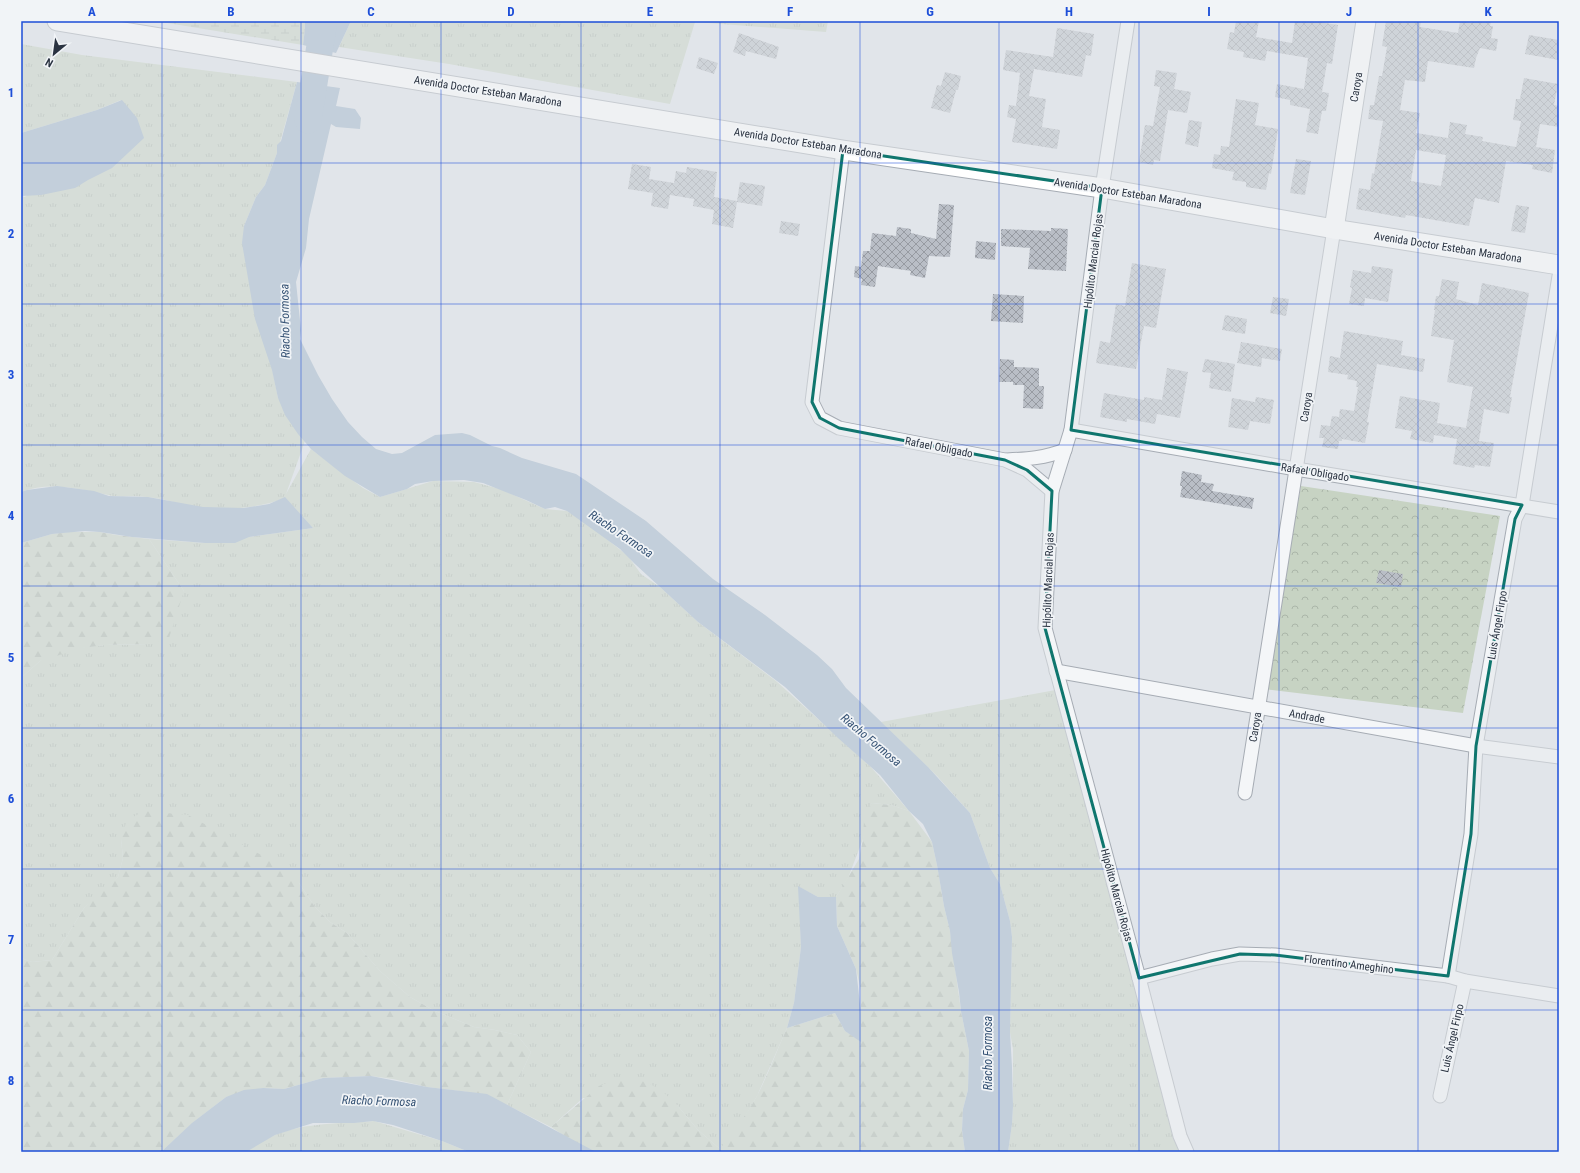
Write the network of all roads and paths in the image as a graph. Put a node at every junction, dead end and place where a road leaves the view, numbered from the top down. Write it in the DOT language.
graph roads {
  1 [pos="57,21"];
  2 [pos="1128,21"];
  3 [pos="1366,21"];
  4 [pos="843,150"];
  5 [pos="1102,188"];
  6 [pos="1334,229"];
  7 [pos="1559,265"];
  8 [pos="1559,276"];
  9 [pos="1071,430"];
  10 [pos="1065,450"];
  11 [pos="1005,460"];
  12 [pos="1296,469"];
  13 [pos="1052,491"];
  14 [pos="1522,505"];
  15 [pos="1559,512"];
  16 [pos="1056,672"];
  17 [pos="1259,707"];
  18 [pos="1476,746"];
  19 [pos="1559,757"];
  20 [pos="1245,793"];
  21 [pos="1448,976"];
  22 [pos="1139,978"];
  23 [pos="1465,981"];
  24 [pos="1559,996"];
  25 [pos="1440,1096"];
  26 [pos="1187,1152"];
  1 -- 4 [label="main road, Avenida Doctor Esteban Maradona"];
  2 -- 5 [label="street, Hipólito Marcial Rojas"];
  3 -- 6 [label="main road, Caroya"];
  4 -- 5 [label="main road, Avenida Doctor Esteban Maradona"];
  4 -- 11 [label="street, Rafael Obligado"];
  5 -- 6 [label="main road, Avenida Doctor Esteban Maradona"];
  5 -- 9 [label="street, Hipólito Marcial Rojas"];
  6 -- 7 [label="main road, Avenida Doctor Esteban Maradona"];
  6 -- 12 [label="street, Caroya"];
  8 -- 14 [label="street, Luis Ángel Firpo"];
  9 -- 10 [label="street, Hipólito Marcial Rojas"];
  9 -- 12 [label="street, Rafael Obligado"];
  10 -- 11 [label="street"];
  10 -- 13 [label="street, Hipólito Marcial Rojas"];
  11 -- 13 [label="street, Rafael Obligado"];
  12 -- 14 [label="street, Rafael Obligado"];
  12 -- 17 [label="street, Caroya"];
  13 -- 16 [label="street, Hipólito Marcial Rojas"];
  14 -- 15 [label="street, Rafael Obligado"];
  14 -- 18 [label="street, Luis Ángel Firpo"];
  16 -- 17 [label="street, Andrade"];
  16 -- 22 [label="street, Hipólito Marcial Rojas"];
  17 -- 18 [label="street, Andrade"];
  17 -- 20 [label="street, Caroya"];
  18 -- 19 [label="street, Andrade"];
  18 -- 21 [label="street, Luis Ángel Firpo"];
  21 -- 22 [label="street, Florentino Ameghino"];
  21 -- 23 [label="street, Florentino Ameghino"];
  22 -- 26 [label="street, Hipólito Marcial Rojas"];
  23 -- 24 [label="street, Florentino Ameghino"];
  23 -- 25 [label="street, Luis Ángel Firpo"];
}
